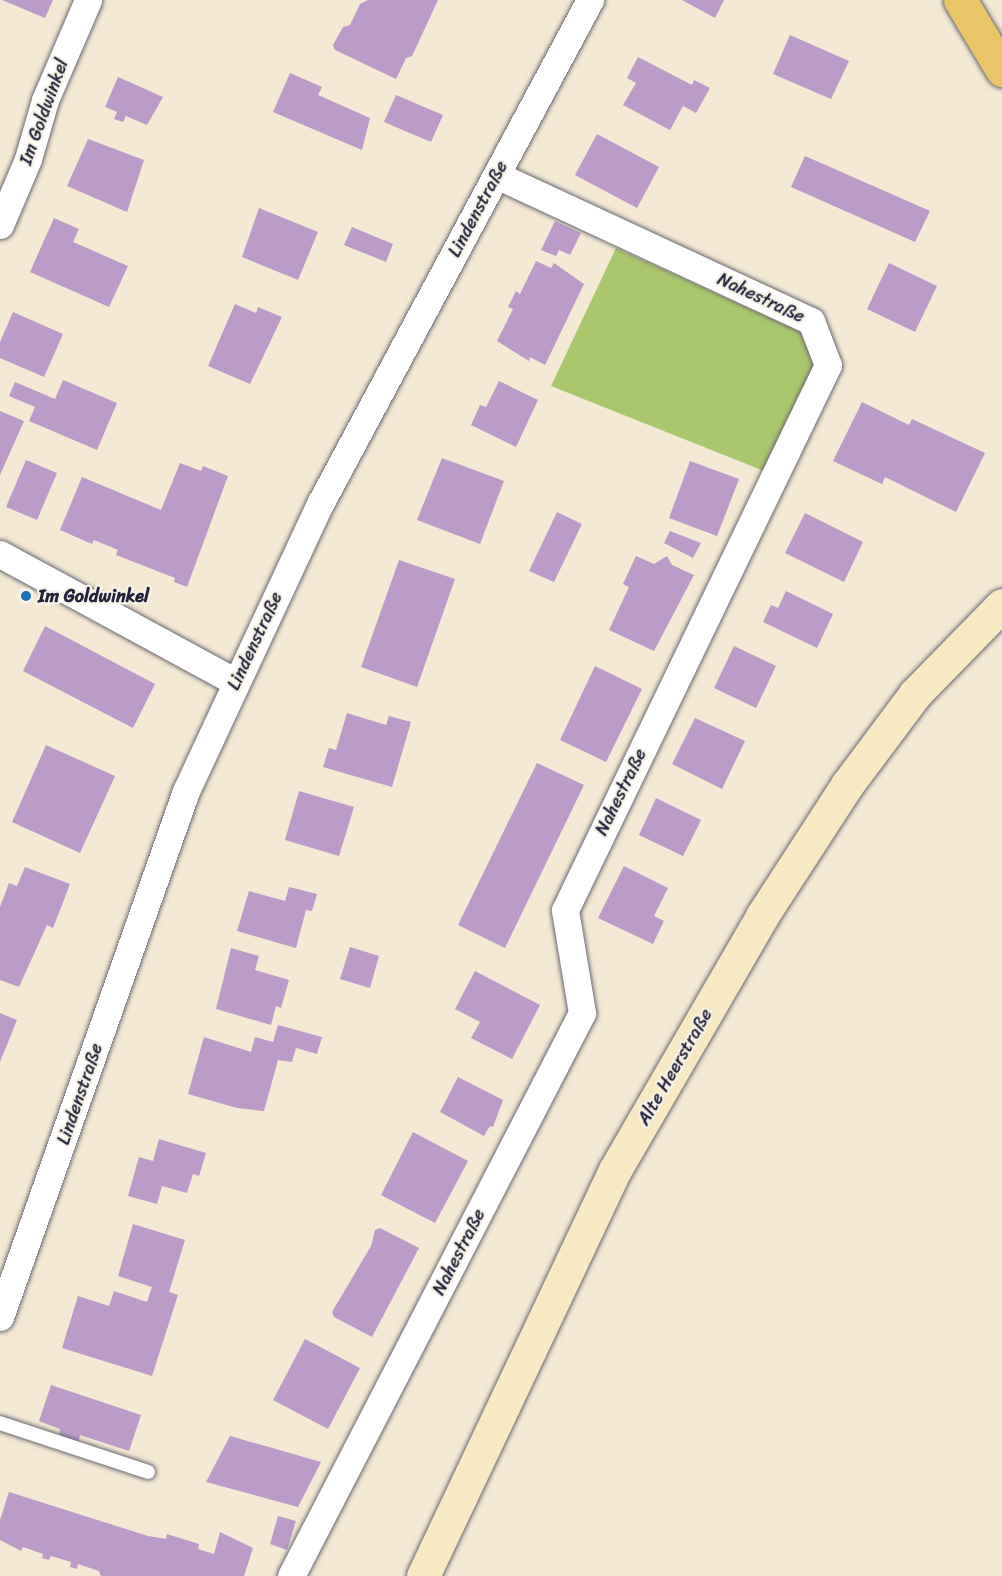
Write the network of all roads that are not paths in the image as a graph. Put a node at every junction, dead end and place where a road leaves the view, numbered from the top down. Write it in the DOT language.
graph roads {
  1 [pos="88,0"];
  2 [pos="590,0"];
  3 [pos="960,0"];
  4 [pos="970,0"];
  5 [pos="997,63"];
  6 [pos="496,175"];
  7 [pos="0,225"];
  8 [pos="0,554"];
  9 [pos="1002,605"];
  10 [pos="236,682"];
  11 [pos="0,1317"];
  12 [pos="0,1423"];
  13 [pos="148,1472"];
  14 [pos="291,1576"];
  15 [pos="423,1576"];
  1 -- 7 [label="street, Im Goldwinkel"];
  2 -- 6 [label="street, Lindenstraße"];
  3 -- 5 [label="main road"];
  4 -- 5 [label="main road"];
  6 -- 10 [label="street, Lindenstraße"];
  6 -- 14 [label="street, Nahestraße"];
  8 -- 10 [label="street"];
  9 -- 15 [label="street, Alte Heerstraße"];
  10 -- 11 [label="street, Lindenstraße"];
  12 -- 13 [label="lane"];
}
